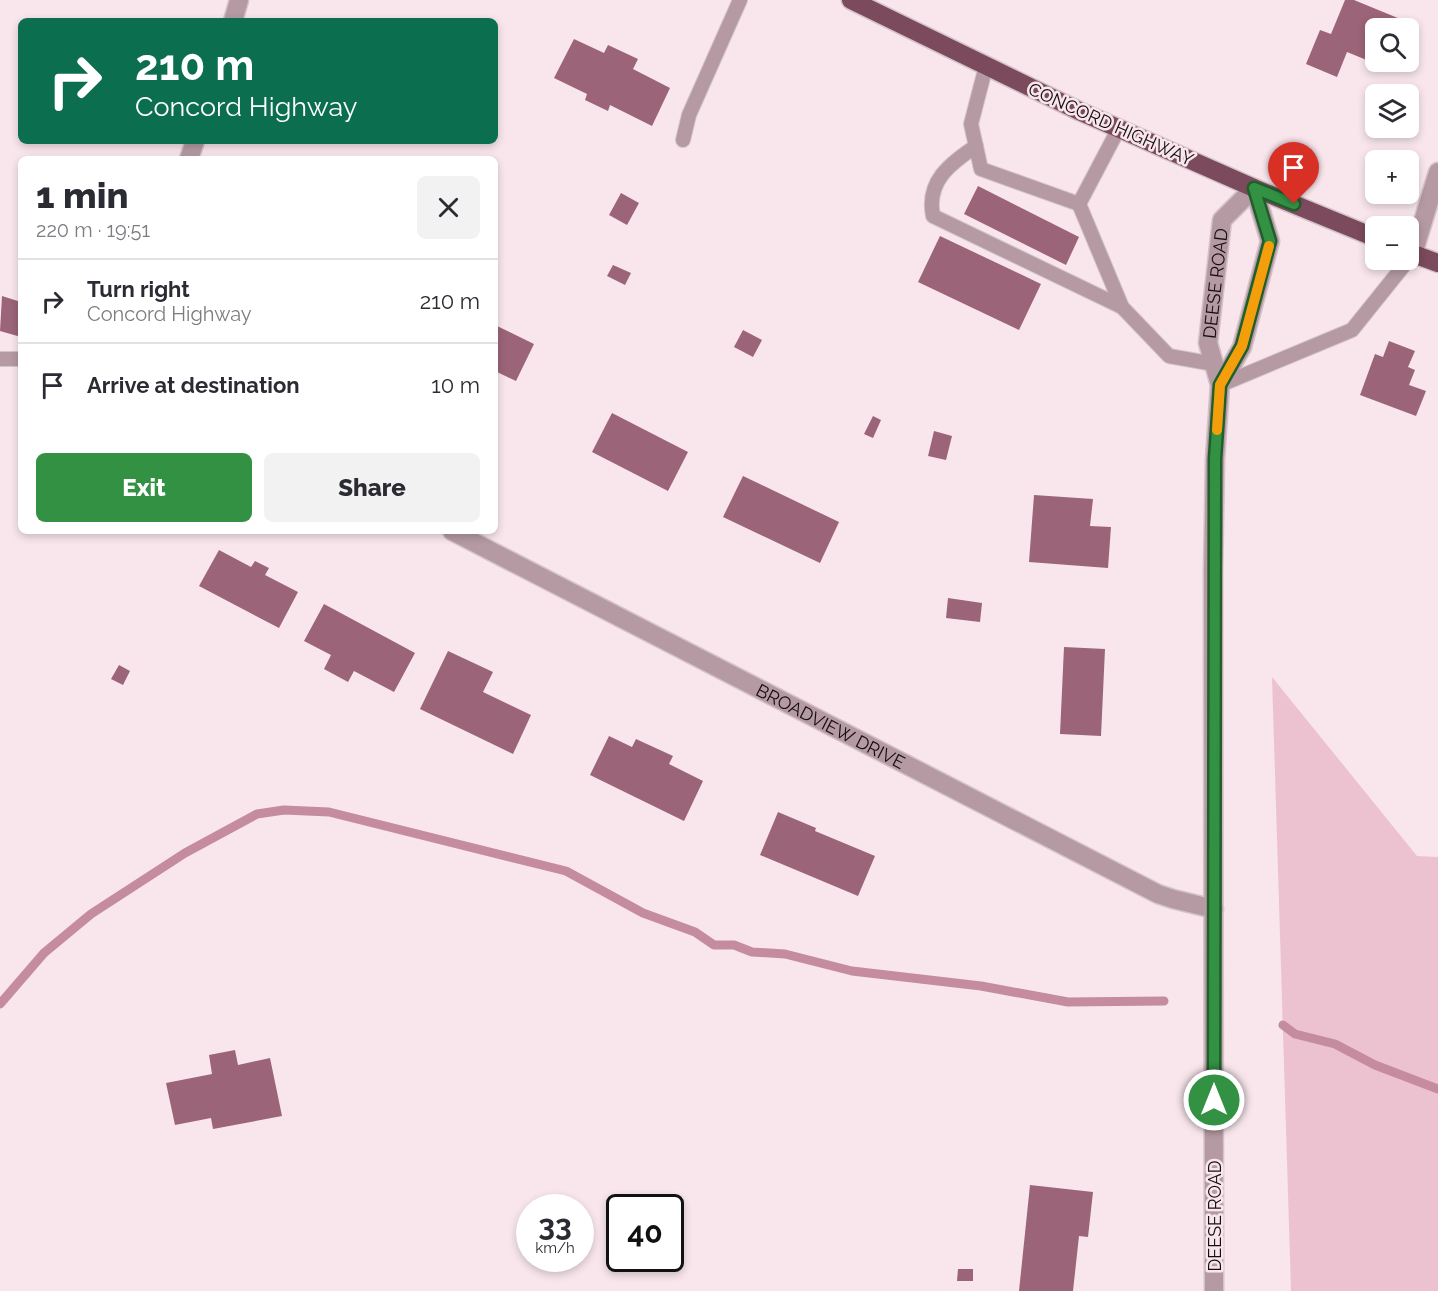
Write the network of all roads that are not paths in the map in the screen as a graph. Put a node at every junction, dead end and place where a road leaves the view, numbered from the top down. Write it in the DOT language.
graph roads {
  1 [pos="239,0"];
  2 [pos="740,0"];
  3 [pos="851,0"];
  4 [pos="234,18"];
  5 [pos="986,66"];
  6 [pos="1119,128"];
  7 [pos="683,140"];
  8 [pos="976,146"];
  9 [pos="1438,172"];
  10 [pos="1254,188"];
  11 [pos="1079,204"];
  12 [pos="1419,229"];
  13 [pos="1365,233"];
  14 [pos="1419,256"];
  15 [pos="1438,263"];
  16 [pos="1398,270"];
  17 [pos="1122,307"];
  18 [pos="18,358"];
  19 [pos="0,359"];
  20 [pos="1214,364"];
  21 [pos="1220,385"];
  22 [pos="458,534"];
  23 [pos="1214,909"];
  24 [pos="1214,1291"];
  1 -- 4 [label="street"];
  2 -- 7 [label="lane"];
  3 -- 5 [label="highway, CONCORD HIGHWAY"];
  5 -- 6 [label="highway, CONCORD HIGHWAY"];
  5 -- 8 [label="lane"];
  6 -- 10 [label="highway, CONCORD HIGHWAY"];
  6 -- 11 [label="lane"];
  8 -- 11 [label="lane"];
  8 -- 17 [label="lane"];
  9 -- 12 [label="street"];
  10 -- 13 [label="highway, CONCORD HIGHWAY"];
  10 -- 20 [label="street, DEESE ROAD"];
  10 -- 21 [label="street, DEESE ROAD"];
  11 -- 17 [label="lane"];
  14 -- 15 [label="highway"];
  16 -- 21 [label="lane"];
  17 -- 20 [label="lane"];
  18 -- 19 [label="lane"];
  20 -- 21 [label="street, DEESE ROAD"];
  21 -- 23 [label="street, DEESE ROAD"];
  22 -- 23 [label="street, BROADVIEW DRIVE"];
  23 -- 24 [label="street, DEESE ROAD"];
}
